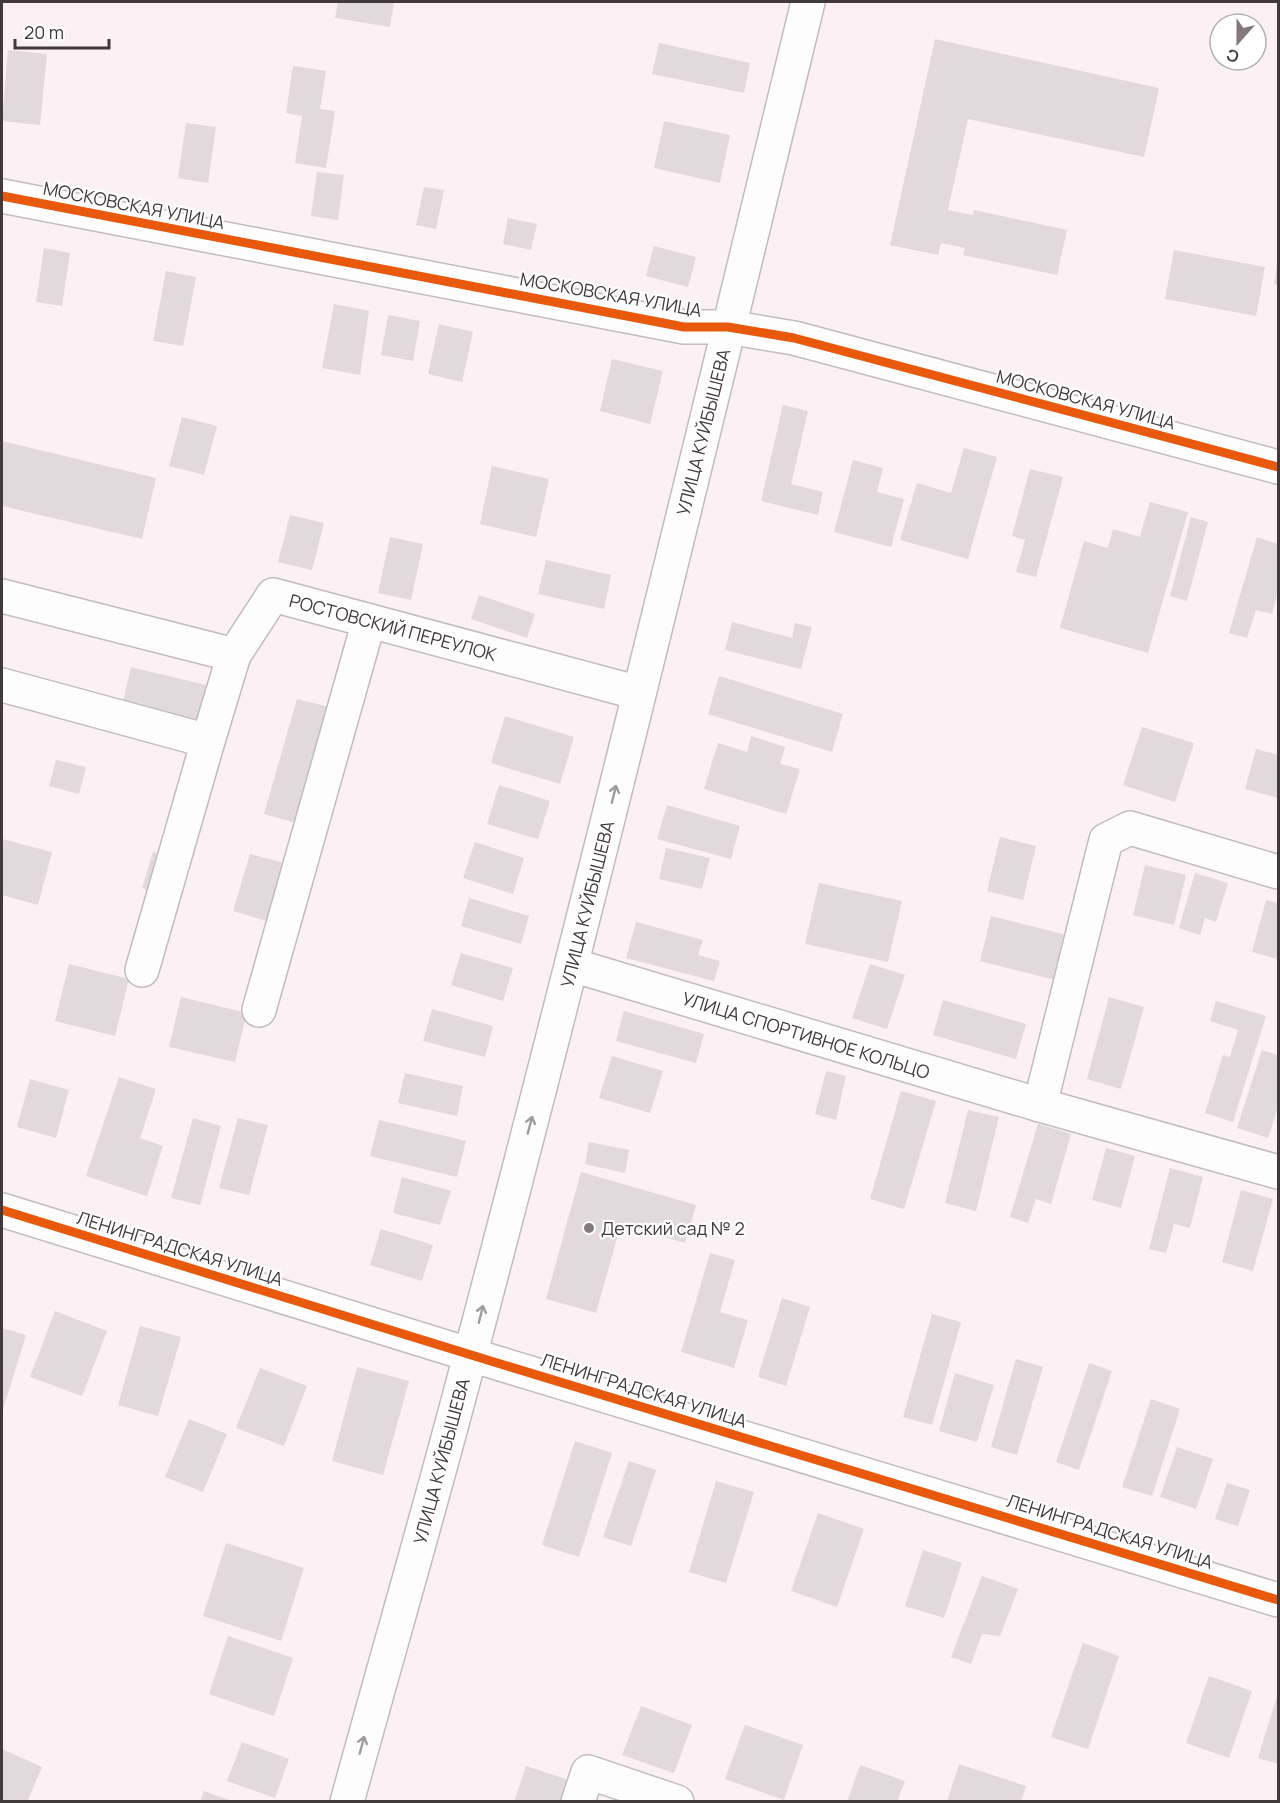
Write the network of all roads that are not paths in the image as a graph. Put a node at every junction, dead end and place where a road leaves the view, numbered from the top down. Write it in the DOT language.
graph roads {
  1 [pos="808,2"];
  2 [pos="2,196"];
  3 [pos="729,327"];
  4 [pos="1278,467"];
  5 [pos="2,596"];
  6 [pos="369,621"];
  7 [pos="234,655"];
  8 [pos="2,685"];
  9 [pos="639,693"];
  10 [pos="208,741"];
  11 [pos="1278,872"];
  12 [pos="572,965"];
  13 [pos="142,970"];
  14 [pos="259,1010"];
  15 [pos="1040,1105"];
  16 [pos="1278,1172"];
  17 [pos="2,1210"];
  18 [pos="471,1355"];
  19 [pos="1278,1600"];
  20 [pos="347,1802"];
  21 [pos="578,1802"];
  22 [pos="677,1802"];
  1 -- 3 [label="street, УЛИЦА КУЙБЫШЕВА"];
  2 -- 3 [label="street, МОСКОВСКАЯ УЛИЦА"];
  3 -- 4 [label="street, МОСКОВСКАЯ УЛИЦА"];
  3 -- 9 [label="street, УЛИЦА КУЙБЫШЕВА"];
  5 -- 7 [label="street"];
  6 -- 7 [label="street, РОСТОВСКИЙ ПЕРЕУЛОК"];
  6 -- 9 [label="street, РОСТОВСКИЙ ПЕРЕУЛОК"];
  6 -- 14 [label="street"];
  7 -- 10 [label="street"];
  8 -- 10 [label="street"];
  12 -- 9 [label="street, УЛИЦА КУЙБЫШЕВА, one-way"];
  10 -- 13 [label="street"];
  11 -- 15 [label="street"];
  12 -- 15 [label="street, УЛИЦА СПОРТИВНОЕ КОЛЬЦО"];
  18 -- 12 [label="street, УЛИЦА КУЙБЫШЕВА, one-way"];
  15 -- 16 [label="street, УЛИЦА СПОРТИВНОЕ КОЛЬЦО"];
  17 -- 18 [label="street, ЛЕНИНГРАДСКАЯ УЛИЦА"];
  18 -- 19 [label="street, ЛЕНИНГРАДСКАЯ УЛИЦА"];
  20 -- 18 [label="street, УЛИЦА КУЙБЫШЕВА, one-way"];
  21 -- 22 [label="street"];
}
